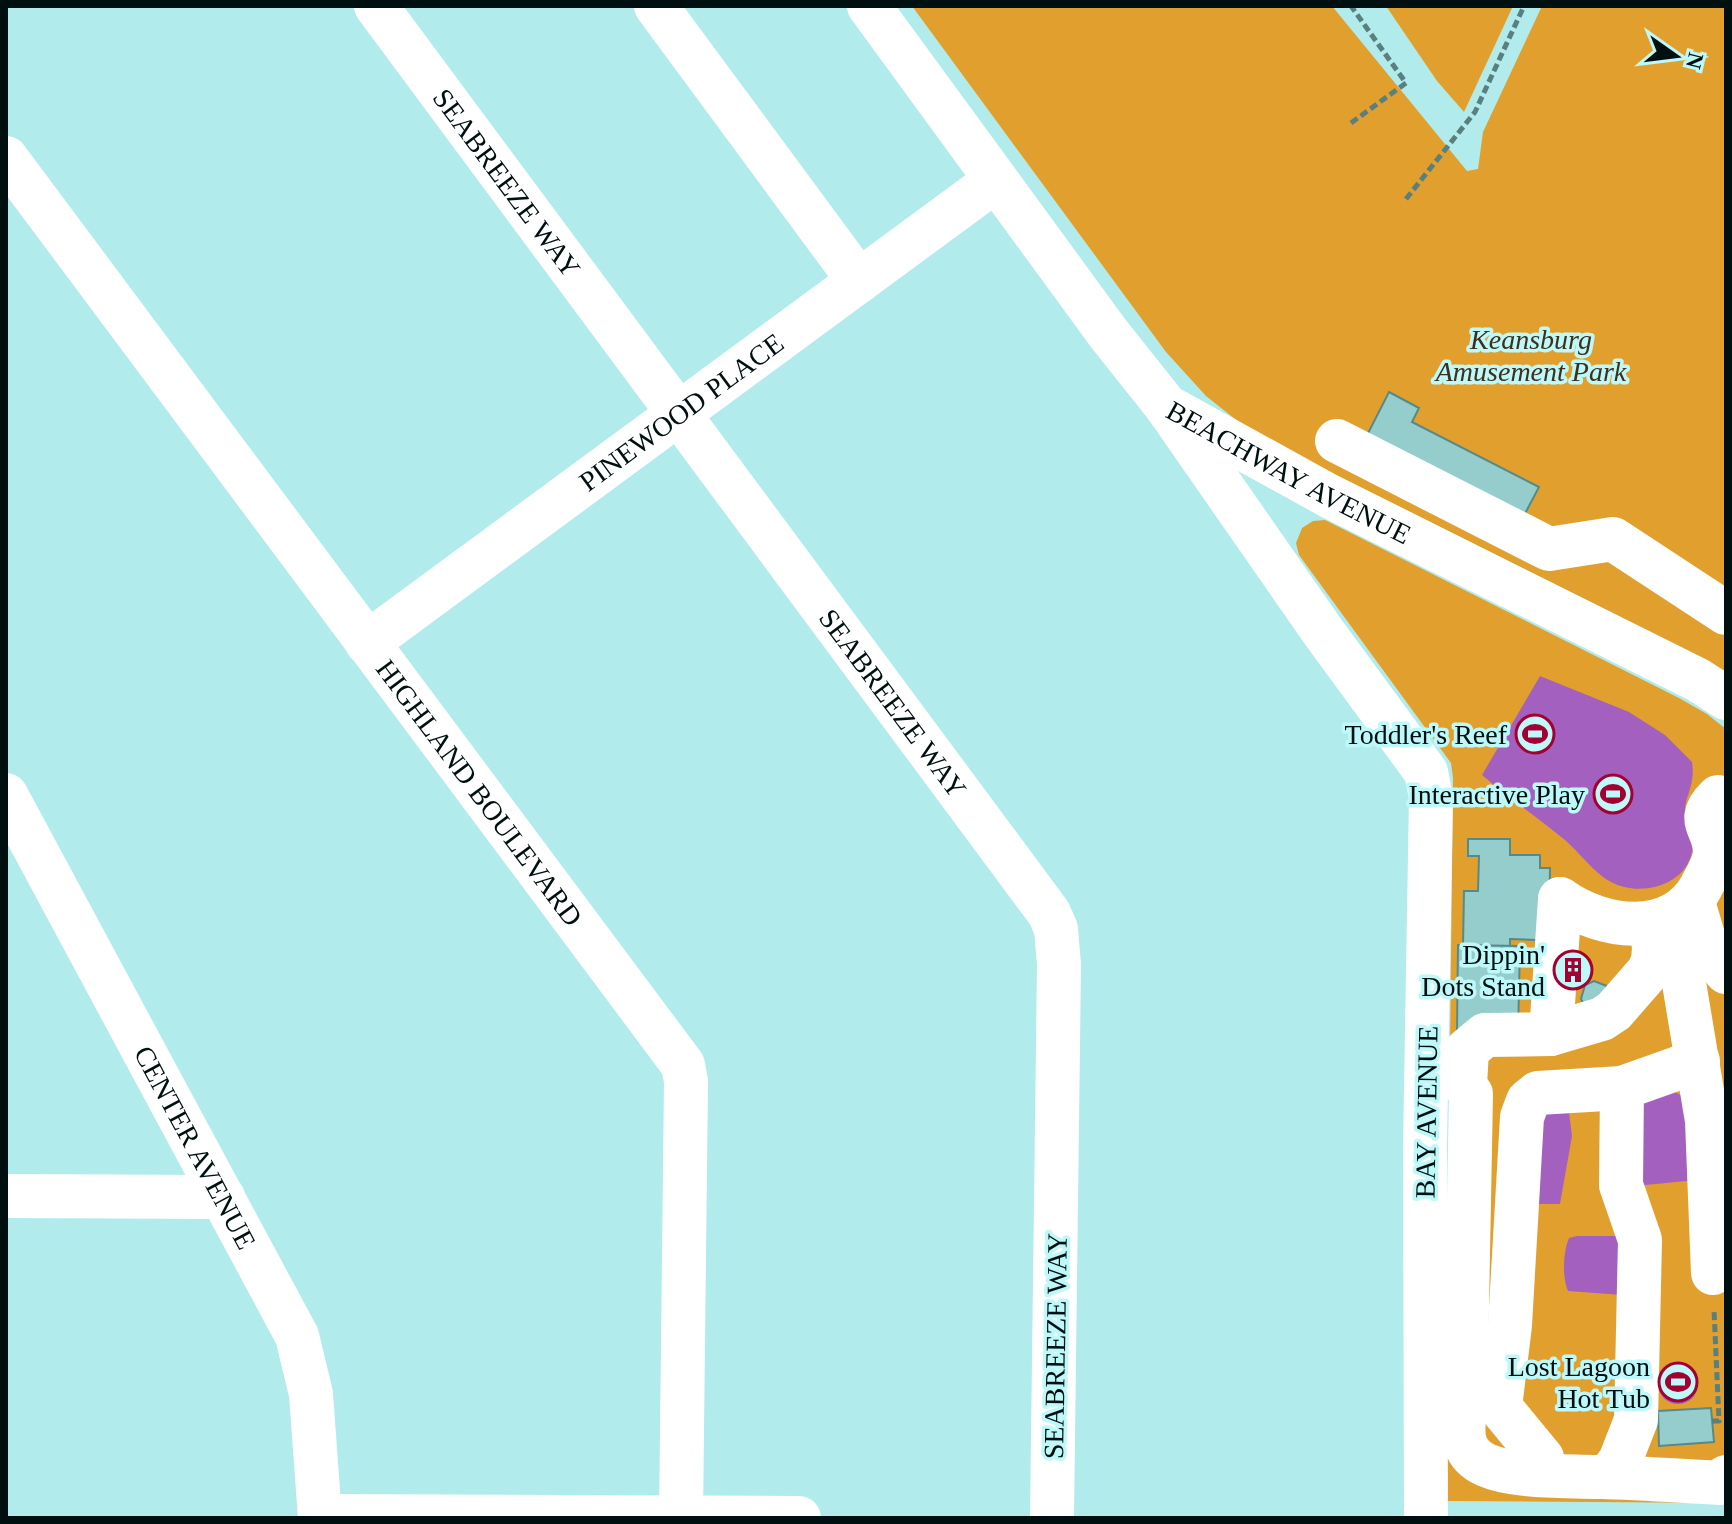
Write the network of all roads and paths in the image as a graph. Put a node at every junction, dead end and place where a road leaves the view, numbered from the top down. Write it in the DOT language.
graph roads {
  1 [pos="376,6"];
  2 [pos="656,6"];
  3 [pos="869,6"];
  4 [pos="1351,6"];
  5 [pos="1524,6"];
  6 [pos="1351,123"];
  7 [pos="6,158"];
  8 [pos="996,180"];
  9 [pos="1406,199"];
  10 [pos="859,281"];
  11 [pos="1166,406"];
  12 [pos="678,413"];
  13 [pos="1337,441"];
  14 [pos="1726,613"];
  15 [pos="367,643"];
  16 [pos="1726,698"];
  17 [pos="6,795"];
  18 [pos="1718,797"];
  19 [pos="1721,849"];
  20 [pos="1673,918"];
  21 [pos="1726,972"];
  22 [pos="1551,1034"];
  23 [pos="1696,1050"];
  24 [pos="1622,1088"];
  25 [pos="1716,1128"];
  26 [pos="6,1196"];
  27 [pos="223,1197"];
  28 [pos="1469,1230"];
  29 [pos="1516,1230"];
  30 [pos="1713,1273"];
  31 [pos="1712,1421"];
  32 [pos="1535,1458"];
  33 [pos="1614,1469"];
  34 [pos="1726,1477"];
  35 [pos="320,1517"];
  36 [pos="681,1517"];
  37 [pos="799,1518"];
  38 [pos="1052,1518"];
  39 [pos="1426,1518"];
  1 -- 12 [label="street, SEABREEZE WAY"];
  2 -- 10 [label="street"];
  3 -- 8 [label="street, BEACHWAY AVENUE"];
  4 -- 6 [label="path"];
  5 -- 9 [label="path"];
  7 -- 15 [label="street, HIGHLAND BOULEVARD"];
  8 -- 10 [label="street, PINEWOOD PLACE"];
  8 -- 11 [label="street, BEACHWAY AVENUE"];
  10 -- 12 [label="street, PINEWOOD PLACE"];
  11 -- 16 [label="street, BEACHWAY AVENUE"];
  11 -- 39 [label="street, BAY AVENUE"];
  12 -- 15 [label="street, PINEWOOD PLACE"];
  12 -- 38 [label="street, SEABREEZE WAY"];
  13 -- 14 [label="street"];
  15 -- 36 [label="street, HIGHLAND BOULEVARD"];
  17 -- 27 [label="street, CENTER AVENUE"];
  18 -- 19 [label="street"];
  19 -- 20 [label="street"];
  20 -- 21 [label="street"];
  20 -- 22 [label="street"];
  20 -- 22 [label="street"];
  20 -- 23 [label="street"];
  22 -- 28 [label="street"];
  23 -- 24 [label="street"];
  23 -- 25 [label="street"];
  24 -- 29 [label="street"];
  24 -- 33 [label="street"];
  25 -- 30 [label="street"];
  26 -- 27 [label="street"];
  27 -- 35 [label="street, CENTER AVENUE"];
  28 -- 29 [label="street"];
  28 -- 32 [label="street"];
  29 -- 32 [label="street"];
  30 -- 31 [label="path"];
  32 -- 33 [label="street"];
  33 -- 34 [label="street"];
  35 -- 36 [label="street"];
  36 -- 37 [label="street"];
}
